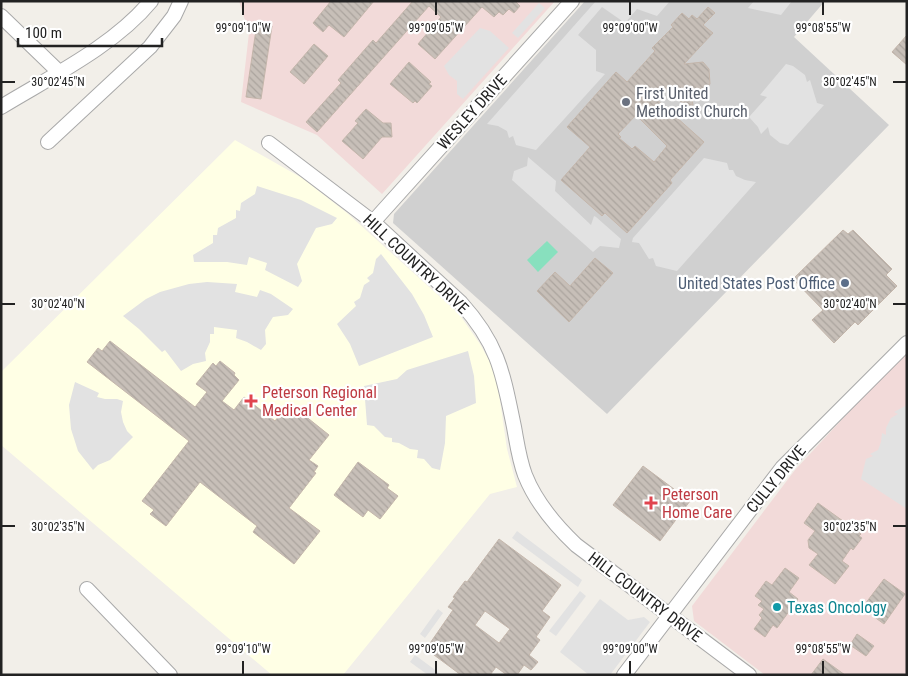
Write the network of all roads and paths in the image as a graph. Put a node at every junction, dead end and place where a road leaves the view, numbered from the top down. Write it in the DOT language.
graph roads {
  1 [pos="151,1"];
  2 [pos="181,1"];
  3 [pos="572,1"];
  4 [pos="1,16"];
  5 [pos="59,72"];
  6 [pos="1,107"];
  7 [pos="48,142"];
  8 [pos="269,144"];
  9 [pos="373,222"];
  10 [pos="907,343"];
  11 [pos="87,589"];
  12 [pos="670,615"];
  13 [pos="170,675"];
  14 [pos="624,675"];
  15 [pos="749,675"];
  1 -- 5 [label="street"];
  2 -- 7 [label="street"];
  3 -- 9 [label="street, WESLEY DRIVE"];
  4 -- 5 [label="street"];
  5 -- 6 [label="street"];
  8 -- 9 [label="street, HILL COUNTRY DRIVE"];
  9 -- 12 [label="street, HILL COUNTRY DRIVE"];
  10 -- 12 [label="street, CULLY DRIVE"];
  11 -- 13 [label="street"];
  12 -- 14 [label="street, CULLY DRIVE"];
  12 -- 15 [label="street, HILL COUNTRY DRIVE"];
}
